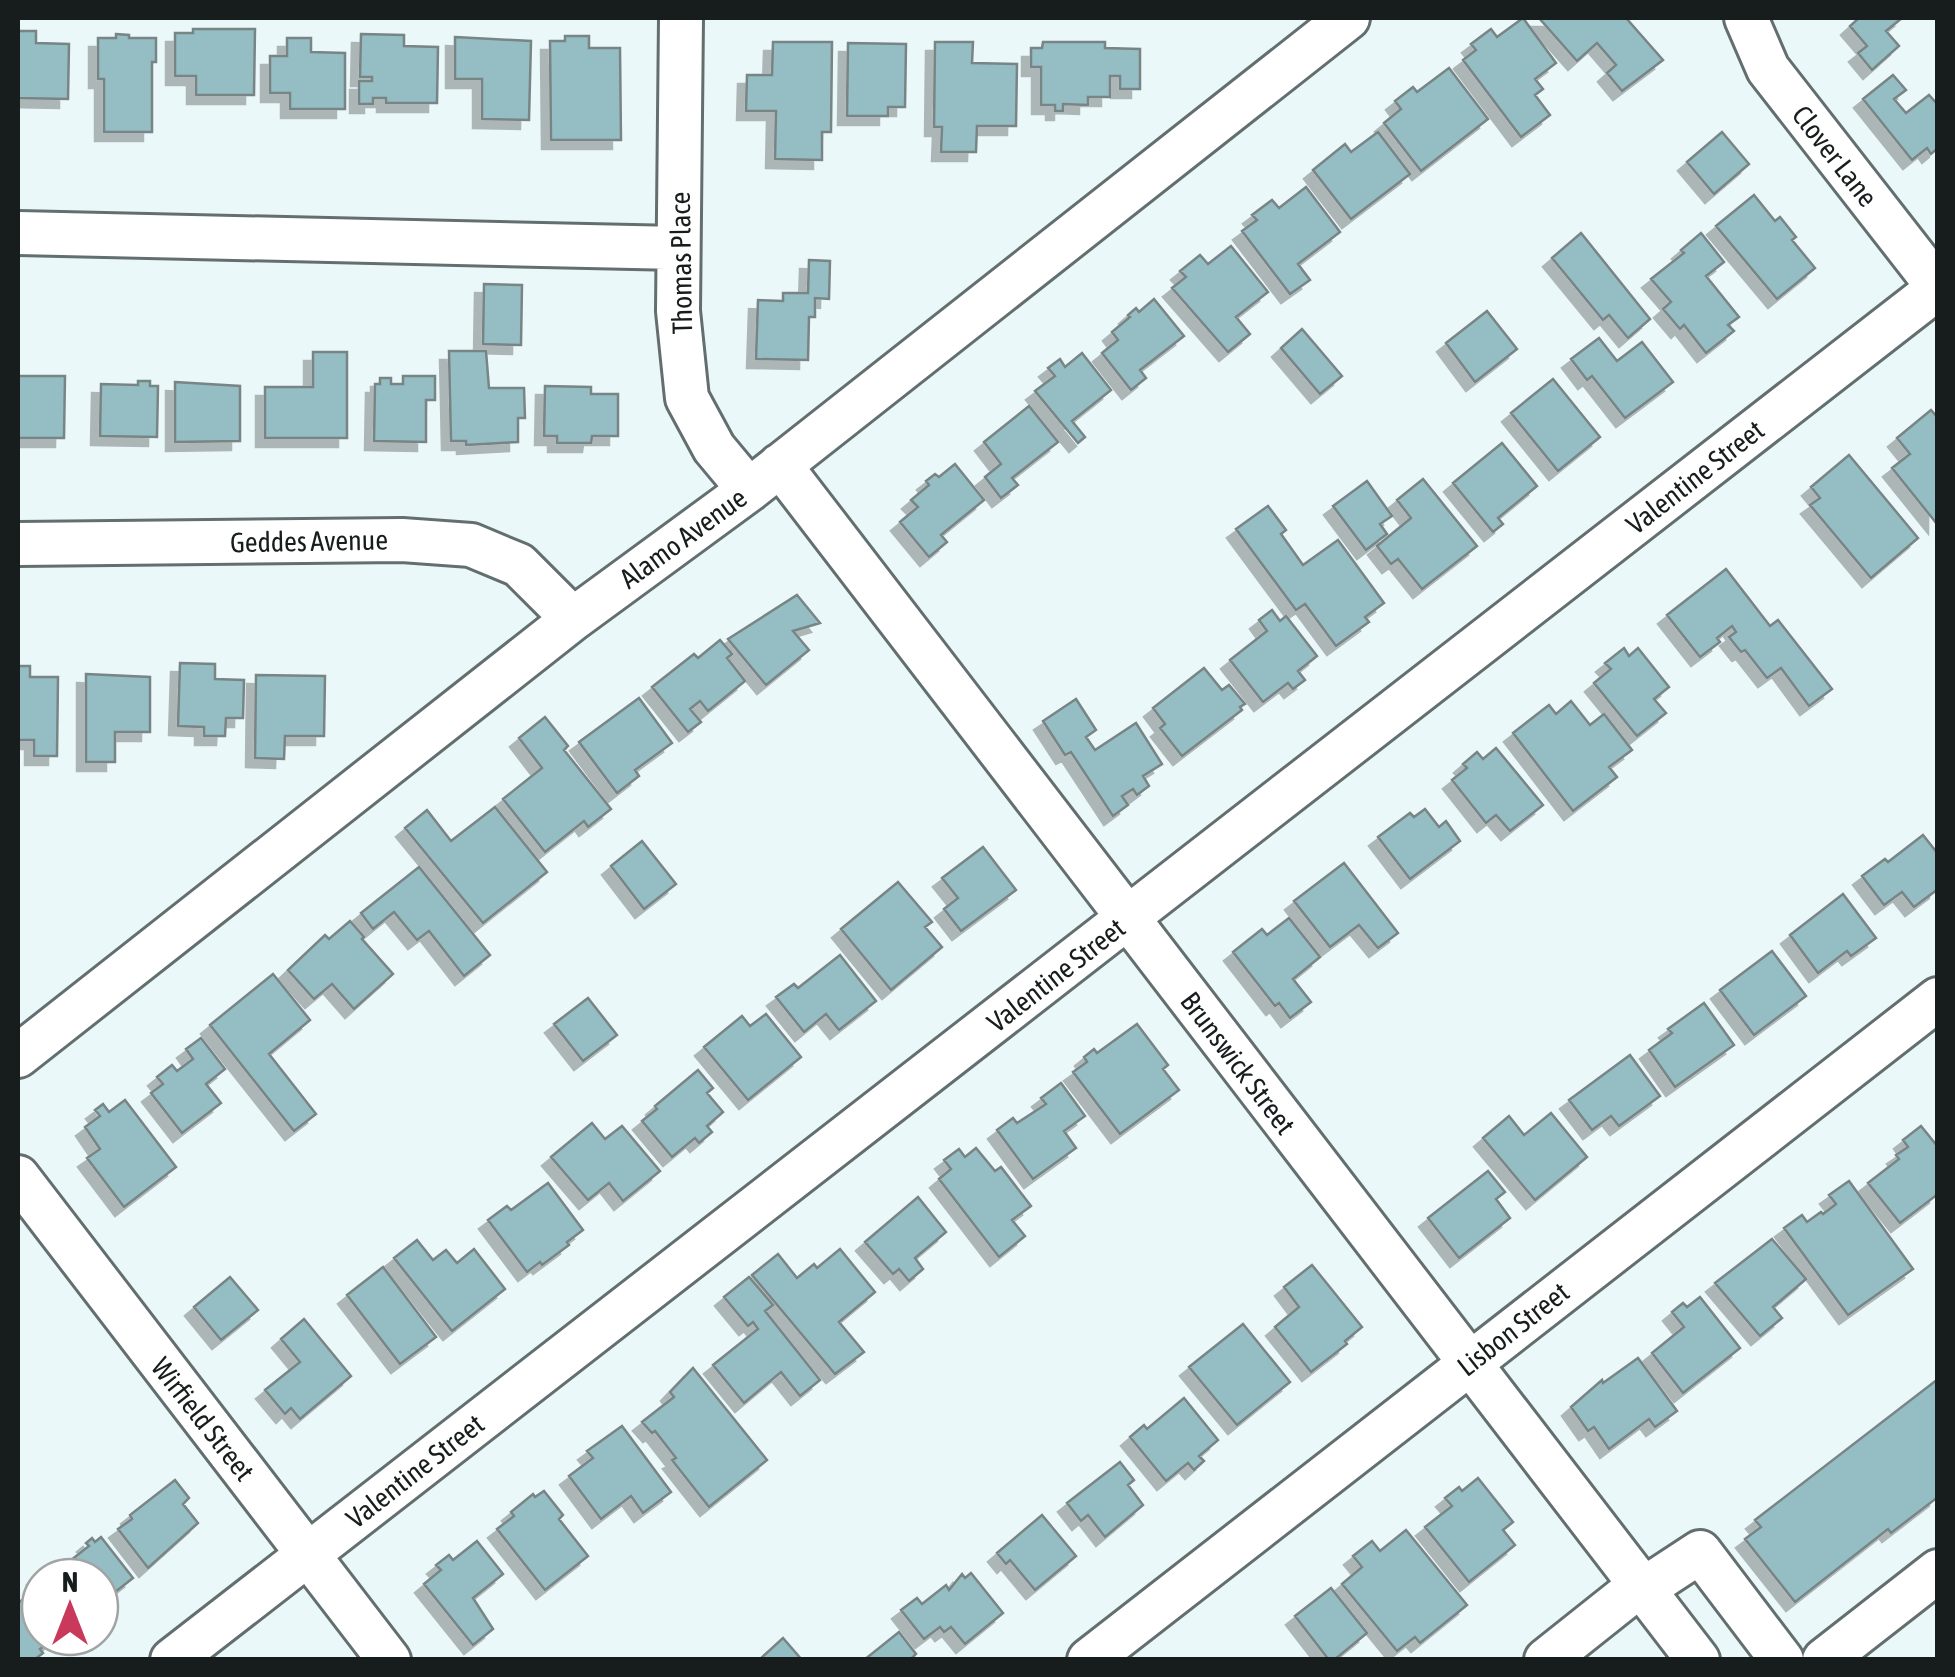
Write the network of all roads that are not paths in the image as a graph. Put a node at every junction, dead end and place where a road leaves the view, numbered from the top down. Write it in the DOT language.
graph roads {
  1 [pos="681,18"];
  2 [pos="1348,18"];
  3 [pos="1746,18"];
  4 [pos="18,233"];
  5 [pos="678,248"];
  6 [pos="1938,288"];
  7 [pos="764,478"];
  8 [pos="18,544"];
  9 [pos="573,619"];
  10 [pos="1128,919"];
  11 [pos="1938,999"];
  12 [pos="18,1056"];
  13 [pos="18,1178"];
  14 [pos="1468,1363"];
  15 [pos="307,1555"];
  16 [pos="1938,1571"];
  17 [pos="1641,1588"];
  18 [pos="172,1660"];
  19 [pos="389,1660"];
  20 [pos="1088,1660"];
  21 [pos="1546,1660"];
  22 [pos="1698,1660"];
  23 [pos="1782,1660"];
  24 [pos="1824,1660"];
  1 -- 5 [label="street, Thomas Place"];
  2 -- 7 [label="street, Alamo Avenue"];
  3 -- 6 [label="street, Clover Lane"];
  4 -- 5 [label="street"];
  5 -- 7 [label="street, Thomas Place"];
  6 -- 10 [label="street, Valentine Street"];
  7 -- 9 [label="street, Alamo Avenue"];
  7 -- 10 [label="street, Brunswick Street"];
  8 -- 9 [label="street, Geddes Avenue"];
  9 -- 12 [label="street, Alamo Avenue"];
  10 -- 14 [label="street, Brunswick Street"];
  10 -- 15 [label="street, Valentine Street"];
  11 -- 14 [label="street, Lisbon Street"];
  13 -- 15 [label="street, Wirfield Street"];
  14 -- 17 [label="street, Brunswick Street"];
  14 -- 20 [label="street, Lisbon Street"];
  15 -- 18 [label="street, Valentine Street"];
  15 -- 19 [label="street, Wirfield Street"];
  16 -- 24 [label="street"];
  17 -- 21 [label="street"];
  17 -- 22 [label="street, Brunswick Street"];
  17 -- 23 [label="street"];
}
